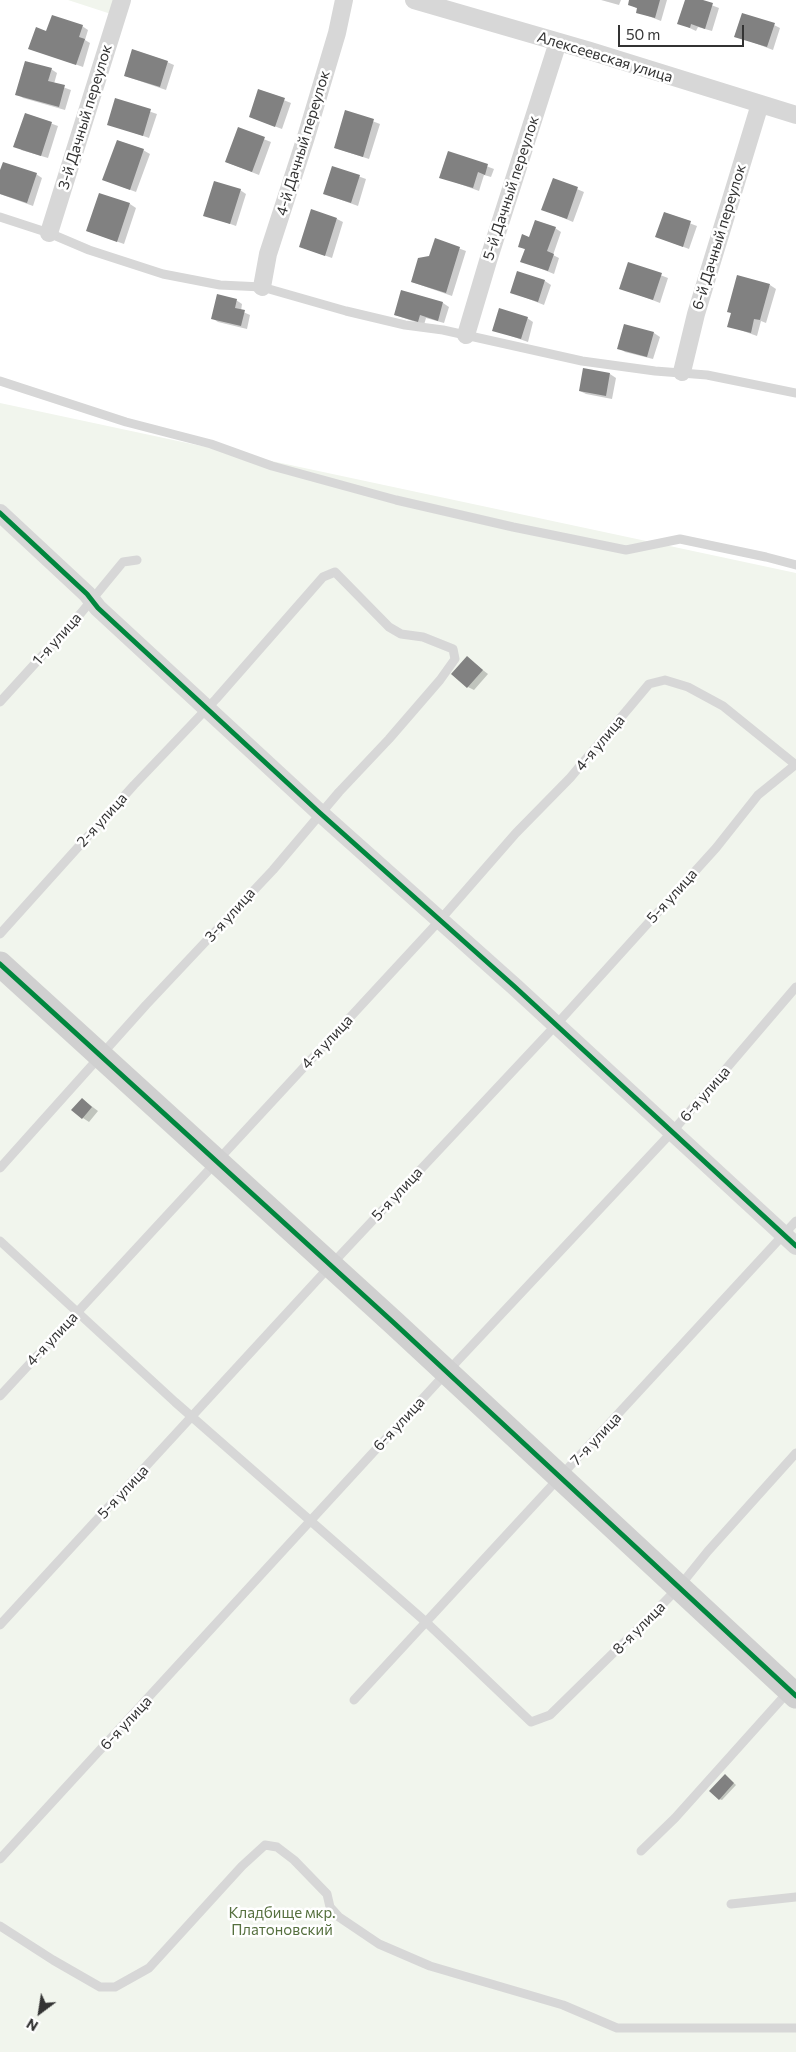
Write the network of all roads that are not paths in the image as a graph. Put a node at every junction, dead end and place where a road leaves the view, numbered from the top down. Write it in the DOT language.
graph roads {
  1 [pos="122,0"];
  2 [pos="344,0"];
  3 [pos="414,0"];
  4 [pos="558,42"];
  5 [pos="760,104"];
  6 [pos="796,115"];
  7 [pos="0,217"];
  8 [pos="49,233"];
  9 [pos="262,286"];
  10 [pos="466,335"];
  11 [pos="682,372"];
  12 [pos="0,381"];
  13 [pos="796,393"];
  14 [pos="0,513"];
  15 [pos="137,560"];
  16 [pos="796,565"];
  17 [pos="92,600"];
  18 [pos="455,659"];
  19 [pos="0,702"];
  20 [pos="207,708"];
  21 [pos="796,765"];
  22 [pos="320,813"];
  23 [pos="440,920"];
  24 [pos="0,934"];
  25 [pos="0,964"];
  26 [pos="796,987"];
  27 [pos="556,1025"];
  28 [pos="101,1055"];
  29 [pos="672,1132"];
  30 [pos="217,1162"];
  31 [pos="0,1168"];
  32 [pos="796,1221"];
  33 [pos="790,1240"];
  34 [pos="0,1241"];
  35 [pos="331,1265"];
  36 [pos="77,1312"];
  37 [pos="447,1372"];
  38 [pos="0,1396"];
  39 [pos="192,1416"];
  40 [pos="796,1453"];
  41 [pos="560,1477"];
  42 [pos="310,1520"];
  43 [pos="680,1588"];
  44 [pos="426,1623"];
  45 [pos="0,1625"];
  46 [pos="794,1690"];
  47 [pos="354,1700"];
  48 [pos="641,1851"];
  49 [pos="0,1858"];
  50 [pos="796,1897"];
  51 [pos="732,1904"];
  52 [pos="0,1926"];
  53 [pos="796,2028"];
  1 -- 8 [label="street, 3-й Дачный переулок"];
  2 -- 9 [label="street, 4-й Дачный переулок"];
  3 -- 4 [label="street, Алексеевская улица"];
  4 -- 5 [label="street, Алексеевская улица"];
  4 -- 10 [label="street, 5-й Дачный переулок"];
  5 -- 6 [label="street, Алексеевская улица"];
  5 -- 11 [label="street, 6-й Дачный переулок"];
  7 -- 8 [label="lane"];
  8 -- 9 [label="lane"];
  9 -- 10 [label="lane"];
  10 -- 11 [label="lane"];
  11 -- 13 [label="lane"];
  12 -- 16 [label="lane"];
  14 -- 17 [label="street"];
  15 -- 17 [label="lane, 1-я улица"];
  17 -- 19 [label="lane, 1-я улица"];
  17 -- 20 [label="street"];
  18 -- 20 [label="lane, 2-я улица"];
  18 -- 22 [label="lane, 3-я улица"];
  20 -- 22 [label="street"];
  20 -- 24 [label="lane, 2-я улица"];
  21 -- 23 [label="lane, 4-я улица"];
  21 -- 27 [label="lane, 5-я улица"];
  22 -- 23 [label="street"];
  22 -- 28 [label="lane, 3-я улица"];
  23 -- 27 [label="street"];
  23 -- 30 [label="lane, 4-я улица"];
  25 -- 28 [label="street"];
  26 -- 29 [label="lane, 6-я улица"];
  27 -- 29 [label="street"];
  27 -- 35 [label="lane, 5-я улица"];
  28 -- 30 [label="street"];
  28 -- 31 [label="lane, 3-я улица"];
  29 -- 33 [label="street"];
  29 -- 37 [label="lane, 6-я улица"];
  30 -- 35 [label="street"];
  30 -- 36 [label="lane, 4-я улица"];
  32 -- 33 [label="lane, 7-я улица"];
  33 -- 41 [label="lane, 7-я улица"];
  34 -- 36 [label="lane"];
  35 -- 37 [label="street"];
  35 -- 39 [label="lane, 5-я улица"];
  36 -- 38 [label="lane, 4-я улица"];
  36 -- 39 [label="lane"];
  37 -- 41 [label="street"];
  37 -- 42 [label="lane, 6-я улица"];
  39 -- 42 [label="lane"];
  39 -- 45 [label="lane, 5-я улица"];
  40 -- 43 [label="lane, 8-я улица"];
  41 -- 43 [label="street"];
  41 -- 44 [label="lane, 7-я улица"];
  42 -- 44 [label="lane"];
  42 -- 49 [label="lane, 6-я улица"];
  43 -- 44 [label="lane, 8-я улица"];
  43 -- 46 [label="street"];
  44 -- 47 [label="lane, 7-я улица"];
  46 -- 48 [label="lane"];
  50 -- 51 [label="lane"];
  52 -- 53 [label="lane"];
}
